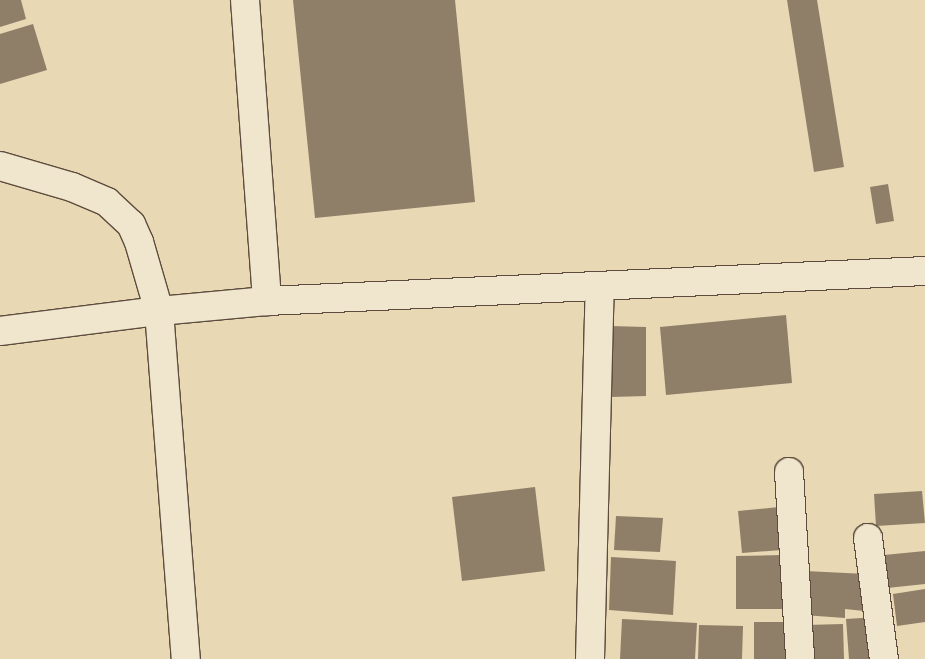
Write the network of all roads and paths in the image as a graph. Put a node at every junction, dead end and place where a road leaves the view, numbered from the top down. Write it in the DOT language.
graph roads {
  1 [pos="245,0"];
  2 [pos="0,166"];
  3 [pos="925,271"];
  4 [pos="600,287"];
  5 [pos="267,301"];
  6 [pos="159,311"];
  7 [pos="0,331"];
  8 [pos="789,472"];
  9 [pos="868,538"];
  10 [pos="186,659"];
  11 [pos="590,659"];
  12 [pos="800,659"];
  13 [pos="884,659"];
  1 -- 5 [label="street"];
  2 -- 6 [label="street"];
  3 -- 4 [label="street"];
  4 -- 5 [label="street"];
  4 -- 11 [label="street"];
  5 -- 6 [label="street"];
  6 -- 7 [label="street"];
  6 -- 10 [label="street"];
  8 -- 12 [label="street"];
  9 -- 13 [label="street"];
}
